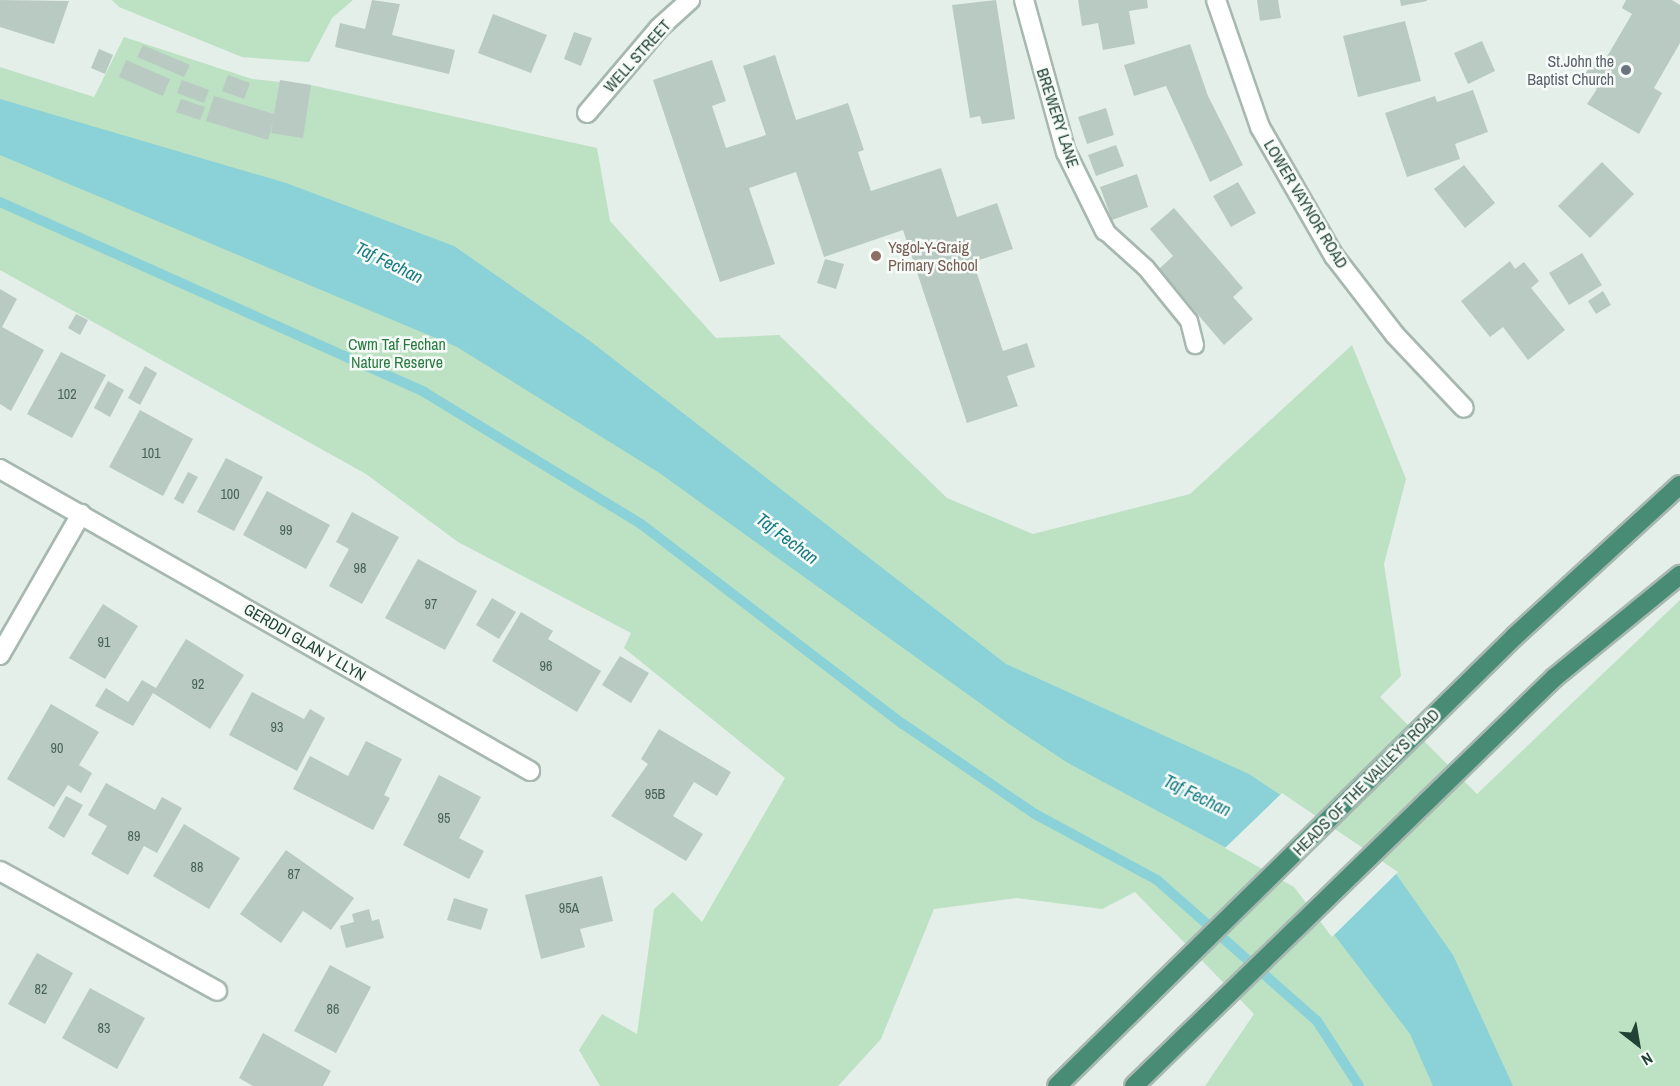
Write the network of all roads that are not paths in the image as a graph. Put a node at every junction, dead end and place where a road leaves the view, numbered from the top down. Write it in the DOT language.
graph roads {
  1 [pos="690,0"];
  2 [pos="1024,0"];
  3 [pos="1216,0"];
  4 [pos="587,113"];
  5 [pos="1105,231"];
  6 [pos="1195,345"];
  7 [pos="1464,408"];
  8 [pos="0,469"];
  9 [pos="1680,485"];
  10 [pos="81,514"];
  11 [pos="1680,575"];
  12 [pos="0,655"];
  13 [pos="530,771"];
  14 [pos="0,871"];
  15 [pos="217,991"];
  16 [pos="1057,1086"];
  17 [pos="1134,1086"];
  1 -- 4 [label="street, WELL STREET"];
  2 -- 5 [label="street, BREWERY LANE"];
  3 -- 7 [label="street, LOWER VAYNOR ROAD"];
  5 -- 6 [label="lane"];
  8 -- 10 [label="street, GERDDI GLAN Y LLYN"];
  9 -- 16 [label="highway, HEADS OF THE VALLEYS ROAD"];
  10 -- 12 [label="street"];
  10 -- 13 [label="street, GERDDI GLAN Y LLYN"];
  11 -- 17 [label="highway"];
  14 -- 15 [label="street"];
}
